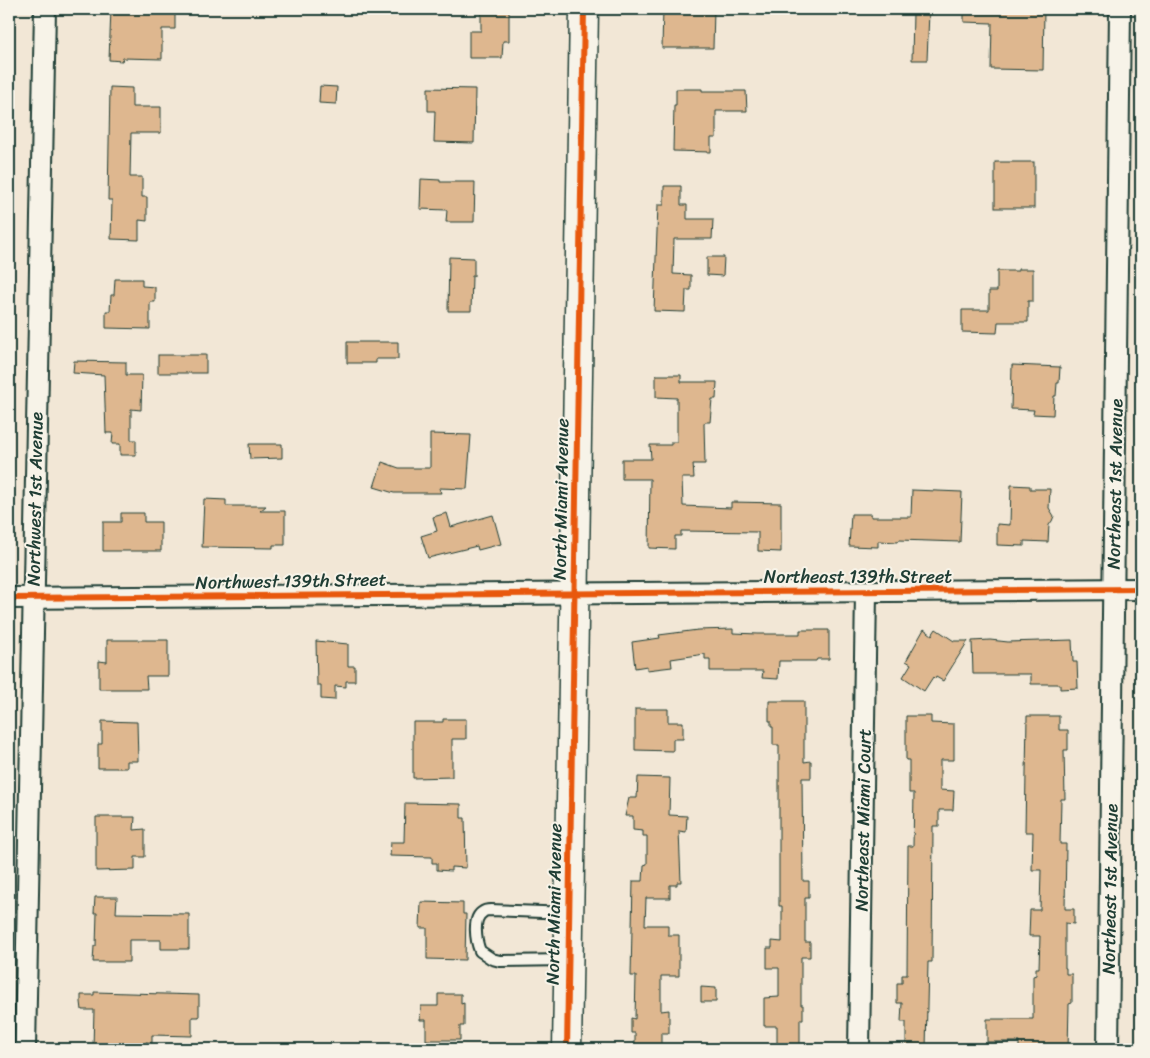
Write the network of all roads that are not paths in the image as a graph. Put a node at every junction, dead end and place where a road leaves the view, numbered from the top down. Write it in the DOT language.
graph roads {
  1 [pos="44,9"];
  2 [pos="584,9"];
  3 [pos="1120,9"];
  4 [pos="1114,589"];
  5 [pos="1141,589"];
  6 [pos="866,592"];
  7 [pos="574,593"];
  8 [pos="9,598"];
  9 [pos="34,598"];
  10 [pos="569,913"];
  11 [pos="568,960"];
  12 [pos="25,1049"];
  13 [pos="567,1049"];
  14 [pos="859,1049"];
  15 [pos="1108,1049"];
  1 -- 9 [label="street, Northwest 1st Avenue"];
  2 -- 7 [label="street, North Miami Avenue"];
  3 -- 4 [label="street, Northeast 1st Avenue"];
  4 -- 5 [label="street, Northeast 139th Street"];
  4 -- 6 [label="street, Northeast 139th Street"];
  4 -- 15 [label="street, Northeast 1st Avenue"];
  6 -- 7 [label="street, Northeast 139th Street"];
  6 -- 14 [label="street, Northeast Miami Court"];
  7 -- 9 [label="street, Northwest 139th Street"];
  7 -- 10 [label="street, North Miami Avenue"];
  8 -- 9 [label="street, Northwest 139th Street"];
  9 -- 12 [label="street, Northwest 1st Avenue"];
  10 -- 11 [label="street, North Miami Avenue"];
  10 -- 11 [label="lane"];
  11 -- 13 [label="street, North Miami Avenue"];
}
